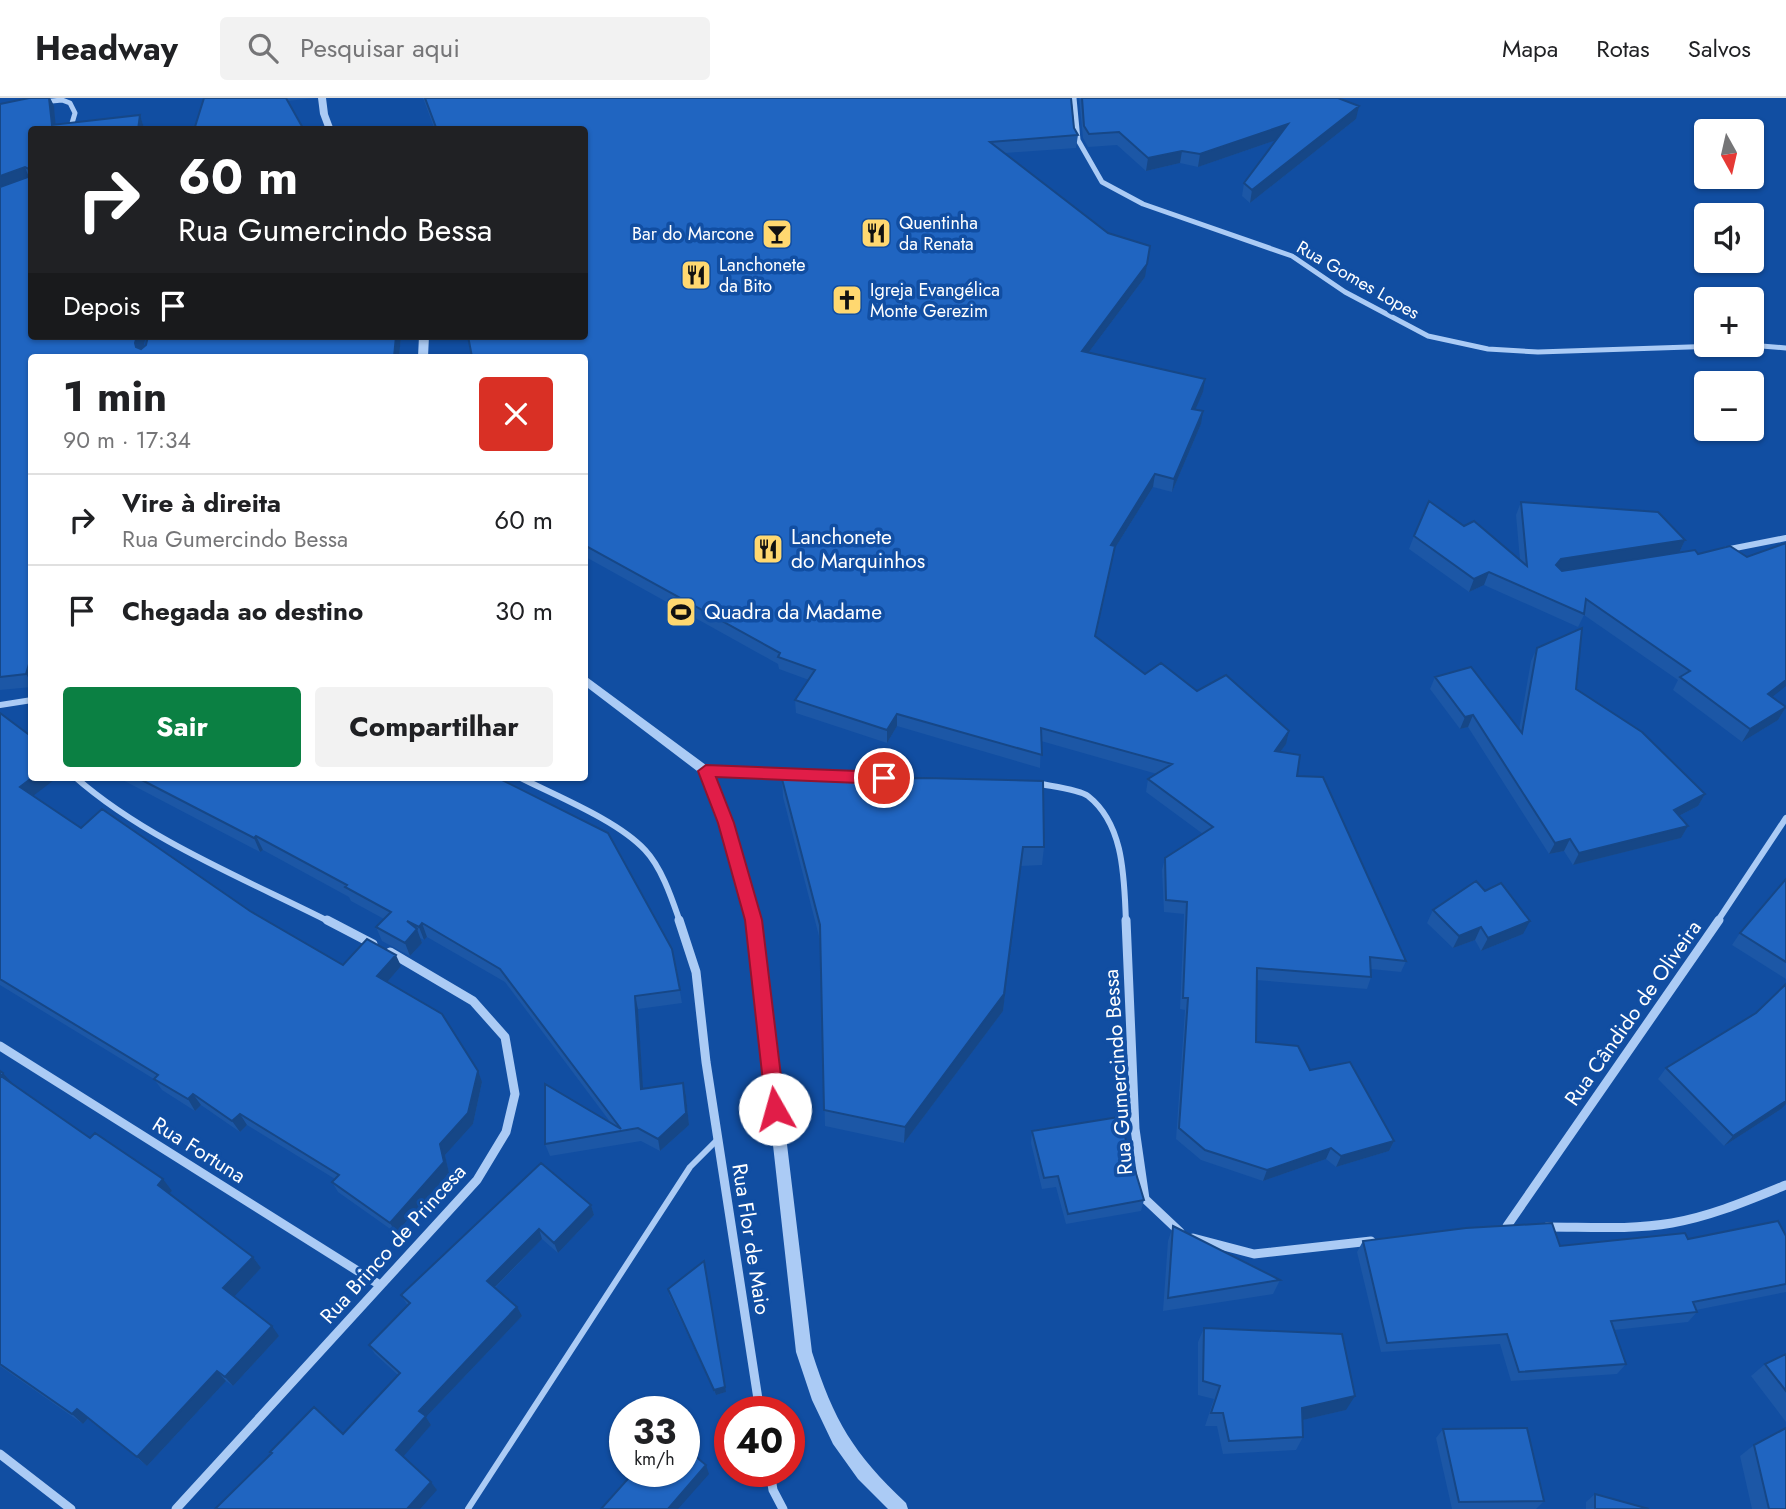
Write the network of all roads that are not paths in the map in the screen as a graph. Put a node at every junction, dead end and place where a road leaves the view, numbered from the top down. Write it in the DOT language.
graph roads {
  1 [pos="322,98"];
  2 [pos="1074,98"];
  3 [pos="30,102"];
  4 [pos="71,126"];
  5 [pos="328,126"];
  6 [pos="1786,348"];
  7 [pos="1786,538"];
  8 [pos="1710,553"];
  9 [pos="588,682"];
  10 [pos="28,701"];
  11 [pos="0,705"];
  12 [pos="706,771"];
  13 [pos="912,779"];
  14 [pos="80,781"];
  15 [pos="527,781"];
  16 [pos="1023,783"];
  17 [pos="1786,818"];
  18 [pos="0,1046"];
  19 [pos="718,1139"];
  20 [pos="1786,1185"];
  21 [pos="1507,1226"];
  22 [pos="1520,1227"];
  23 [pos="1533,1227"];
  24 [pos="1494,1228"];
  25 [pos="1387,1239"];
  26 [pos="380,1285"];
  27 [pos="758,1396"];
  28 [pos="0,1454"];
  29 [pos="772,1487"];
  30 [pos="71,1509"];
  31 [pos="176,1509"];
  32 [pos="468,1509"];
  33 [pos="783,1509"];
  34 [pos="900,1509"];
  1 -- 5 [label="street"];
  2 -- 6 [label="street, Rua Gomes Lopes"];
  3 -- 4 [label="street"];
  7 -- 8 [label="street"];
  9 -- 12 [label="street"];
  10 -- 11 [label="street"];
  12 -- 13 [label="street"];
  12 -- 34 [label="street"];
  14 -- 26 [label="street, Rua Brinco de Princesa"];
  15 -- 19 [label="street, Rua Flor de Maio"];
  16 -- 25 [label="street, Rua Gumercindo Bessa"];
  17 -- 21 [label="street, Rua Cândido de Oliveira"];
  18 -- 26 [label="street, Rua Fortuna"];
  19 -- 27 [label="street, Rua Flor de Maio"];
  19 -- 32 [label="lane"];
  20 -- 23 [label="street"];
  21 -- 22 [label="street"];
  21 -- 24 [label="street"];
  26 -- 31 [label="street, Rua Brinco de Princesa"];
  28 -- 30 [label="street"];
  29 -- 33 [label="street"];
}
